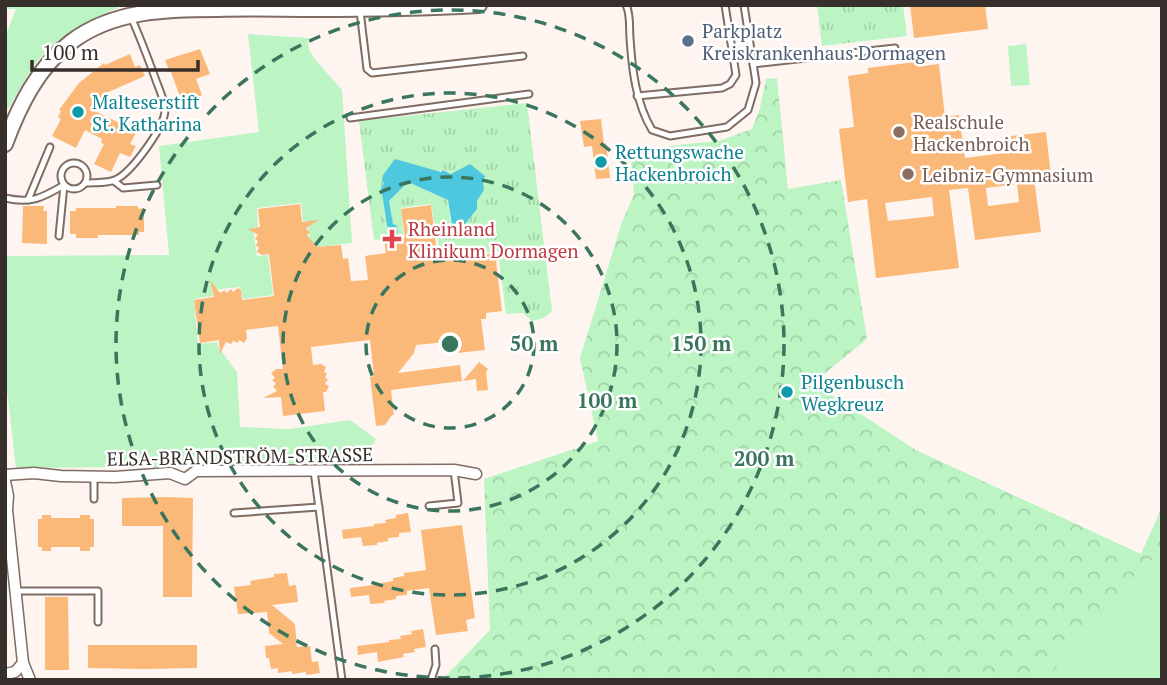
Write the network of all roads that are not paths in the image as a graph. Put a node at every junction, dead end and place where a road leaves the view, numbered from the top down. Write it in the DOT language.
graph roads {
  1 [pos="479,5"];
  2 [pos="626,5"];
  3 [pos="725,5"];
  4 [pos="744,5"];
  5 [pos="287,7"];
  6 [pos="360,7"];
  7 [pos="130,15"];
  8 [pos="895,48"];
  9 [pos="523,56"];
  10 [pos="753,64"];
  11 [pos="529,94"];
  12 [pos="637,96"];
  13 [pos="351,118"];
  14 [pos="5,144"];
  15 [pos="50,147"];
  16 [pos="114,181"];
  17 [pos="85,183"];
  18 [pos="64,185"];
  19 [pos="157,185"];
  20 [pos="5,198"];
  21 [pos="29,201"];
  22 [pos="59,236"];
  23 [pos="454,470"];
  24 [pos="314,471"];
  25 [pos="476,474"];
  26 [pos="5,475"];
  27 [pos="93,477"];
  28 [pos="5,481"];
  29 [pos="94,499"];
  30 [pos="429,506"];
  31 [pos="319,508"];
  32 [pos="234,513"];
  33 [pos="15,591"];
  34 [pos="98,622"];
  35 [pos="435,649"];
  36 [pos="23,663"];
  37 [pos="5,674"];
  38 [pos="30,680"];
  39 [pos="342,680"];
  40 [pos="430,680"];
  1 -- 6 [label="street"];
  2 -- 12 [label="lane"];
  3 -- 12 [label="lane"];
  4 -- 10 [label="lane"];
  5 -- 6 [label="street"];
  5 -- 7 [label="street"];
  6 -- 9 [label="lane"];
  7 -- 14 [label="street"];
  7 -- 16 [label="lane"];
  8 -- 10 [label="lane"];
  10 -- 12 [label="lane"];
  11 -- 13 [label="lane"];
  15 -- 21 [label="lane"];
  16 -- 17 [label="lane"];
  16 -- 19 [label="lane"];
  17 -- 18 [label="lane"];
  17 -- 18 [label="lane"];
  18 -- 21 [label="lane"];
  18 -- 22 [label="lane"];
  20 -- 21 [label="lane"];
  23 -- 24 [label="street, ELSA-BRÄNDSTRÖM-STRASSE"];
  23 -- 25 [label="street, ELSA-BRÄNDSTRÖM-STRASSE"];
  23 -- 30 [label="lane"];
  24 -- 27 [label="street, ELSA-BRÄNDSTRÖM-STRASSE"];
  24 -- 31 [label="lane"];
  26 -- 27 [label="street, ELSA-BRÄNDSTRÖM-STRASSE"];
  27 -- 29 [label="lane"];
  28 -- 33 [label="street"];
  31 -- 32 [label="lane"];
  31 -- 39 [label="lane"];
  33 -- 34 [label="lane"];
  33 -- 36 [label="street"];
  35 -- 40 [label="lane"];
  36 -- 37 [label="street"];
  36 -- 38 [label="street"];
}
